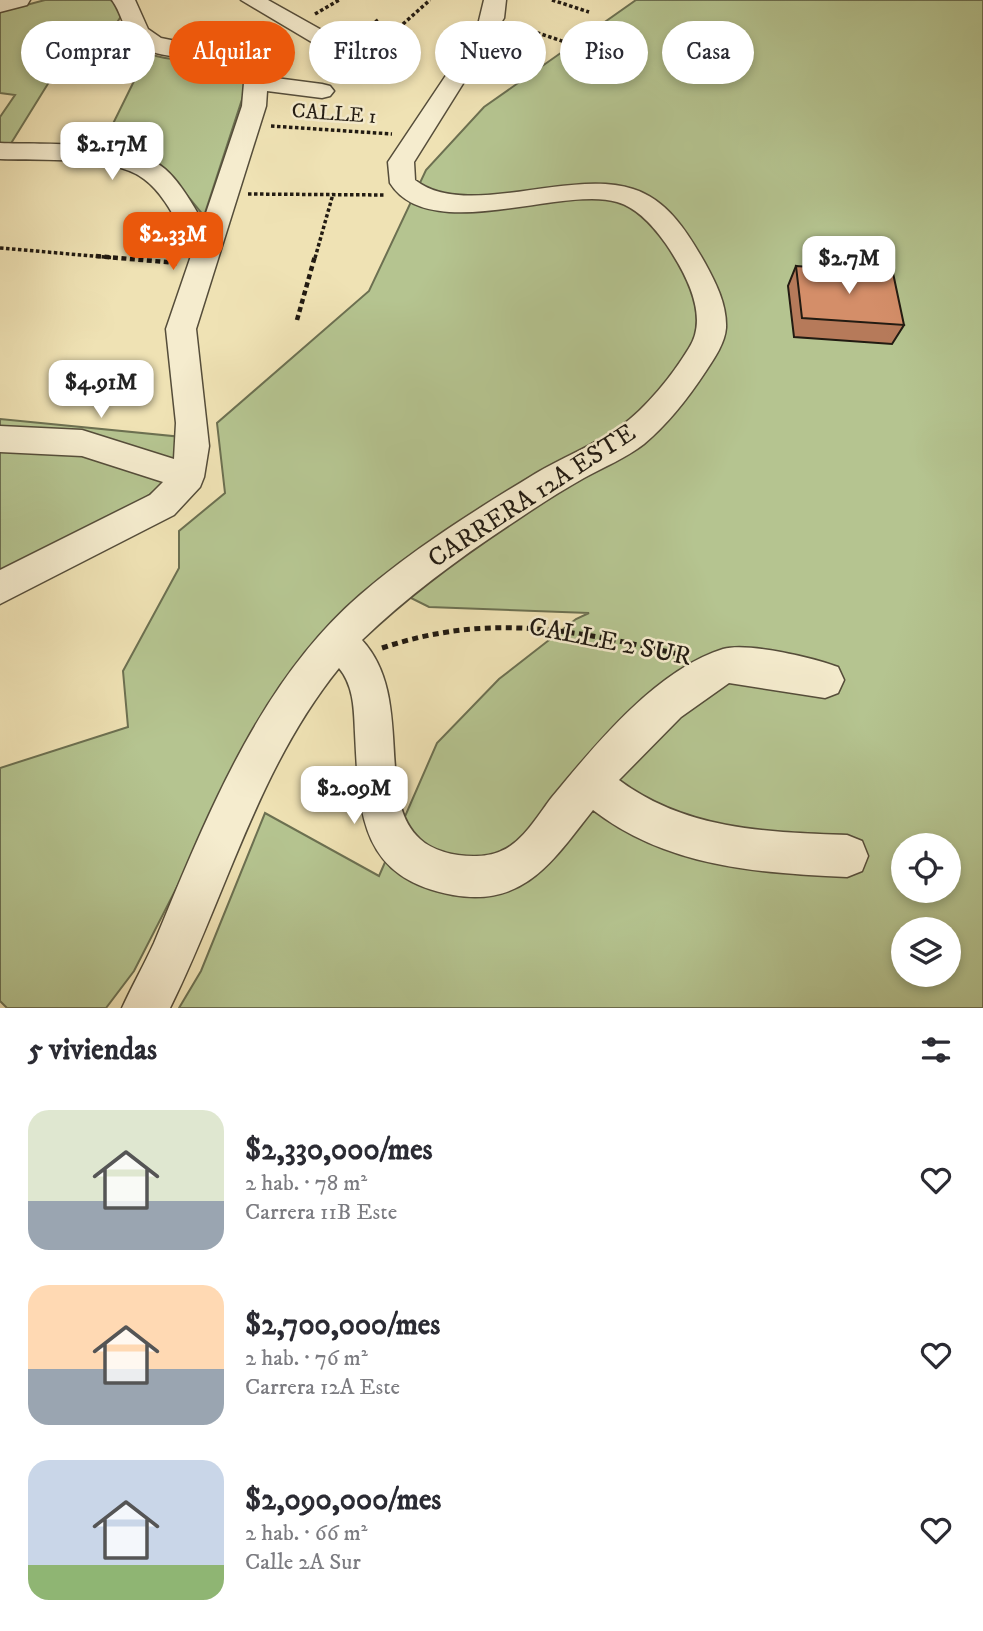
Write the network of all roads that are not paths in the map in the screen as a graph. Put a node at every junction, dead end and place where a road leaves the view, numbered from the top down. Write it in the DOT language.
graph roads {
  1 [pos="19,0"];
  2 [pos="123,0"];
  3 [pos="252,0"];
  4 [pos="0,6"];
  5 [pos="494,9"];
  6 [pos="309,32"];
  7 [pos="169,49"];
  8 [pos="255,84"];
  9 [pos="276,84"];
  10 [pos="322,91"];
  11 [pos="0,151"];
  12 [pos="204,257"];
  13 [pos="0,439"];
  14 [pos="188,477"];
  15 [pos="1,588"];
  16 [pos="347,651"];
  17 [pos="825,680"];
  18 [pos="590,783"];
  19 [pos="847,856"];
  20 [pos="145,1008"];
  1 -- 4 [label="street"];
  2 -- 7 [label="street"];
  3 -- 6 [label="street"];
  5 -- 16 [label="street, CARRERA 12A ESTE"];
  8 -- 12 [label="street"];
  9 -- 10 [label="street"];
  11 -- 12 [label="street"];
  12 -- 14 [label="street"];
  13 -- 14 [label="street"];
  14 -- 15 [label="street"];
  16 -- 18 [label="street"];
  16 -- 20 [label="street, CARRERA 12A ESTE"];
  17 -- 18 [label="street, CALLE 2 SUR"];
  18 -- 19 [label="street"];
}
